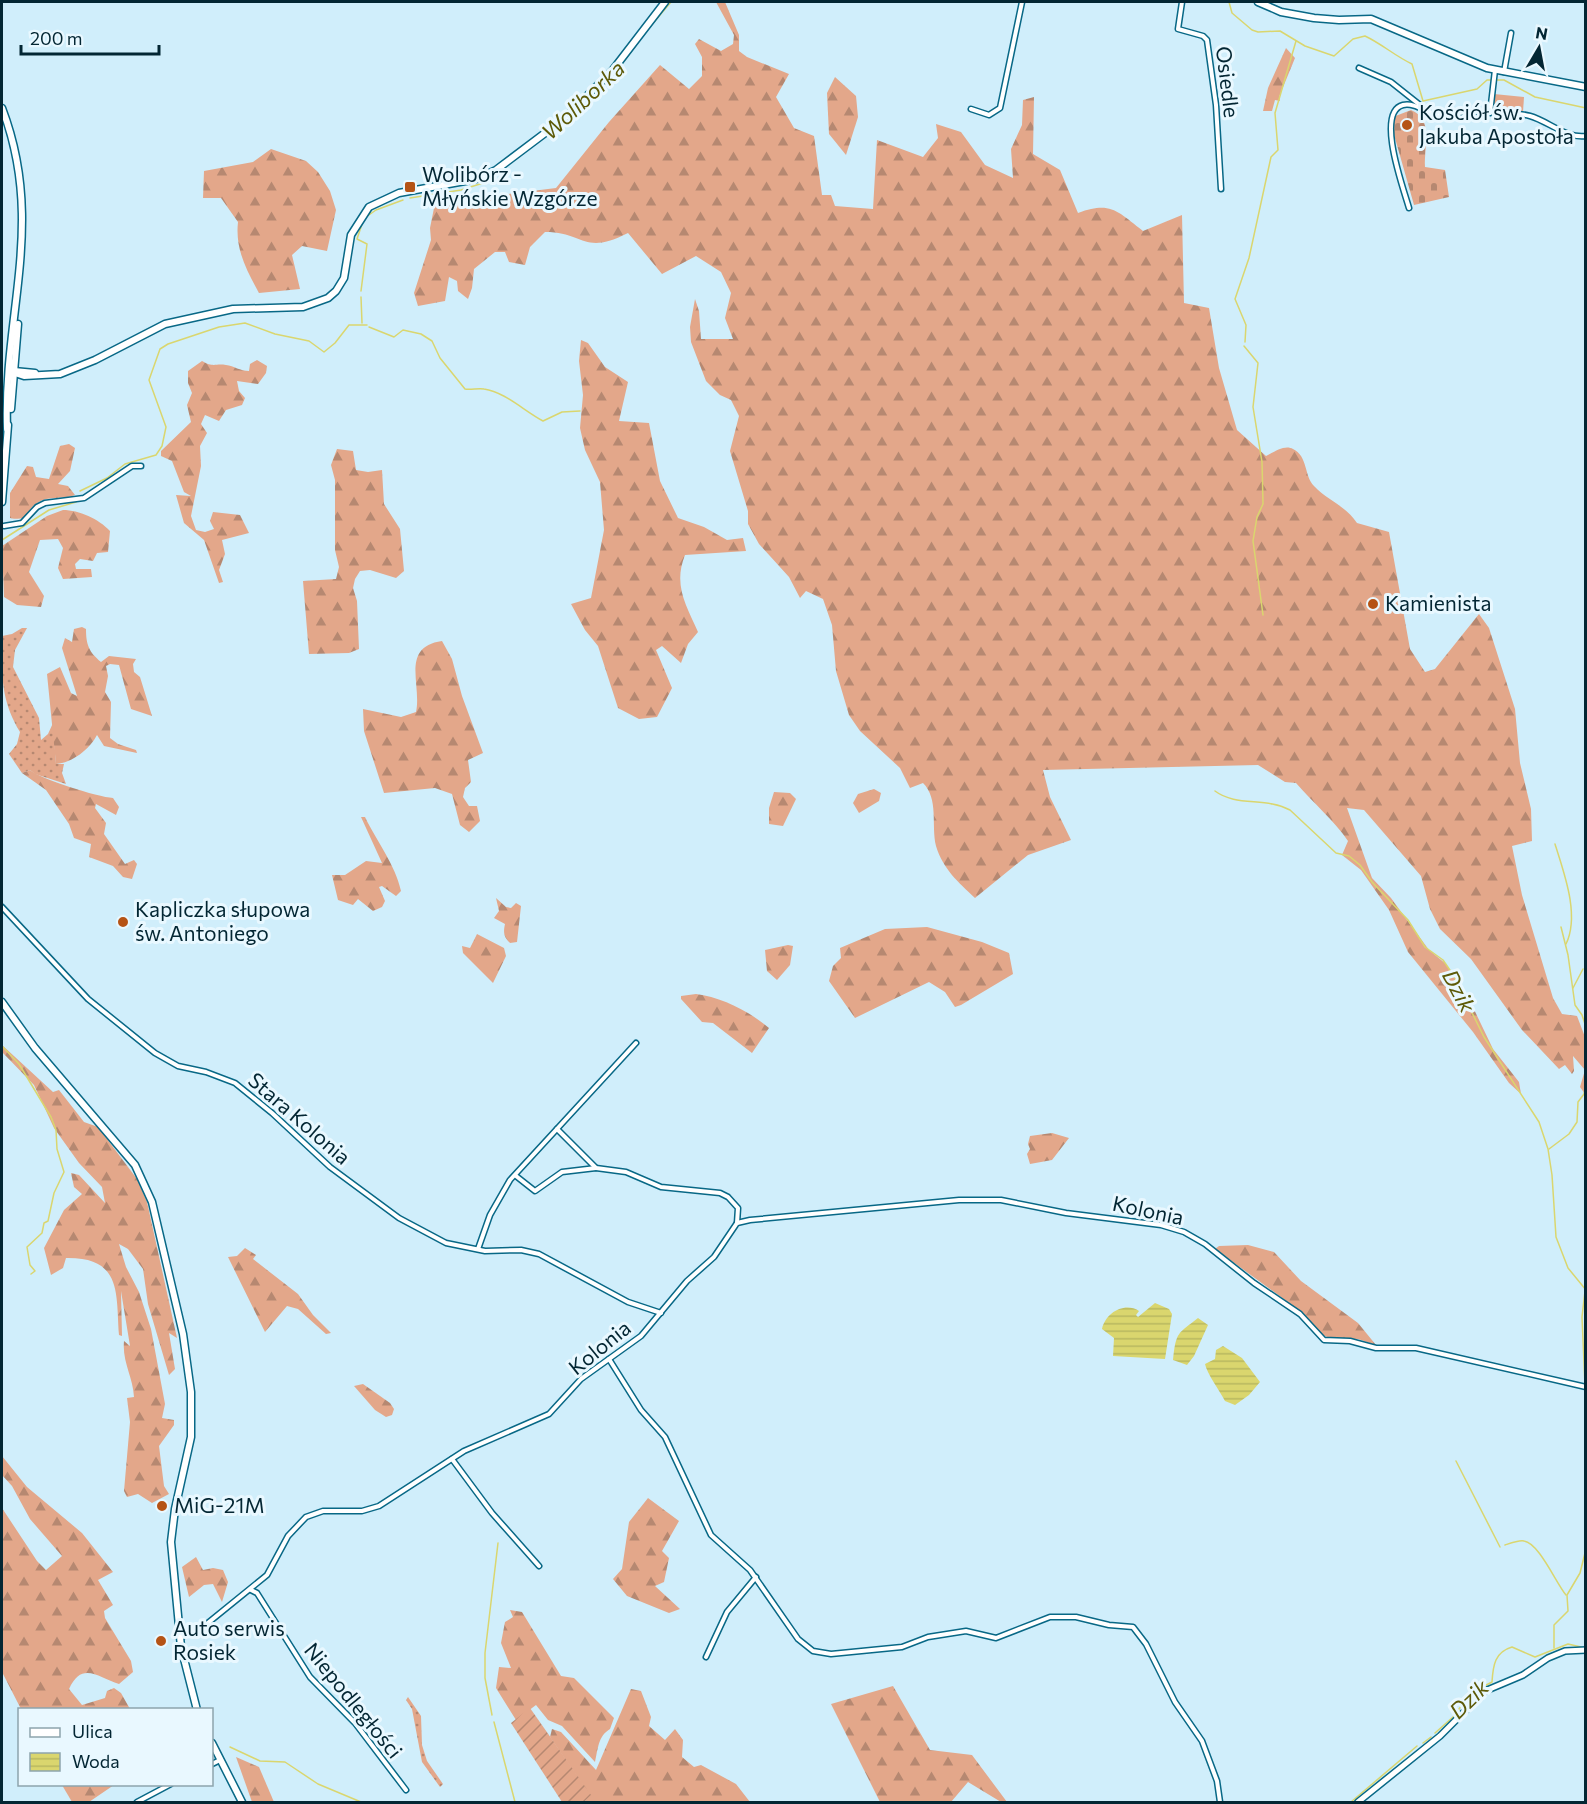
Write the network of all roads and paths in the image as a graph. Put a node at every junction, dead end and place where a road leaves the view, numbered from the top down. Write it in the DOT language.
graph roads {
  1 [pos="665,2"];
  2 [pos="1022,2"];
  3 [pos="1182,2"];
  4 [pos="1258,2"];
  5 [pos="1511,33"];
  6 [pos="1359,68"];
  7 [pos="1504,72"];
  8 [pos="1494,73"];
  9 [pos="1586,87"];
  10 [pos="2,108"];
  11 [pos="971,110"];
  12 [pos="1428,112"];
  13 [pos="1490,113"];
  14 [pos="1586,136"];
  15 [pos="1221,189"];
  16 [pos="1409,208"];
  17 [pos="15,367"];
  18 [pos="44,375"];
  19 [pos="27,376"];
  20 [pos="12,389"];
  21 [pos="7,429"];
  22 [pos="141,466"];
  23 [pos="2,502"];
  24 [pos="4,526"];
  25 [pos="2,907"];
  26 [pos="2,1002"];
  27 [pos="636,1043"];
  28 [pos="557,1129"];
  29 [pos="596,1168"];
  30 [pos="516,1176"];
  31 [pos="736,1223"];
  32 [pos="478,1249"];
  33 [pos="661,1312"];
  34 [pos="609,1359"];
  35 [pos="1585,1387"];
  36 [pos="452,1459"];
  37 [pos="539,1566"];
  38 [pos="756,1577"];
  39 [pos="252,1590"];
  40 [pos="181,1637"];
  41 [pos="1586,1650"];
  42 [pos="706,1657"];
  43 [pos="196,1708"];
  44 [pos="213,1745"];
  45 [pos="220,1760"];
  46 [pos="213,1764"];
  47 [pos="169,1786"];
  48 [pos="406,1790"];
  49 [pos="137,1803"];
  50 [pos="242,1803"];
  51 [pos="1220,1803"];
  52 [pos="1358,1803"];
  1 -- 18 [label="main road"];
  2 -- 11 [label="street"];
  3 -- 15 [label="street, Osiedle"];
  4 -- 8 [label="main road"];
  5 -- 7 [label="street"];
  6 -- 12 [label="street"];
  7 -- 8 [label="main road"];
  7 -- 9 [label="main road"];
  8 -- 13 [label="street"];
  10 -- 17 [label="main road"];
  12 -- 13 [label="street"];
  12 -- 16 [label="street"];
  13 -- 14 [label="street"];
  17 -- 18 [label="main road"];
  17 -- 19 [label="main road"];
  17 -- 20 [label="main road"];
  17 -- 21 [label="main road"];
  18 -- 19 [label="main road"];
  19 -- 20 [label="main road"];
  20 -- 21 [label="main road"];
  21 -- 23 [label="main road"];
  22 -- 24 [label="street"];
  25 -- 32 [label="street, Stara Kolonia"];
  26 -- 40 [label="main road"];
  27 -- 28 [label="street"];
  28 -- 29 [label="street"];
  28 -- 30 [label="street"];
  29 -- 30 [label="street"];
  29 -- 31 [label="street, Kolonia"];
  30 -- 32 [label="street"];
  31 -- 33 [label="street, Kolonia"];
  31 -- 35 [label="street, Kolonia"];
  32 -- 33 [label="street, Stara Kolonia"];
  33 -- 34 [label="street, Kolonia"];
  34 -- 36 [label="street, Kolonia"];
  34 -- 38 [label="street"];
  36 -- 37 [label="street"];
  36 -- 39 [label="street, Kolonia"];
  38 -- 42 [label="street"];
  38 -- 51 [label="street"];
  39 -- 40 [label="street"];
  39 -- 48 [label="street, Niepodległości"];
  40 -- 43 [label="main road"];
  41 -- 52 [label="street"];
  44 -- 45 [label="main road"];
  45 -- 46 [label="street"];
  45 -- 50 [label="main road"];
  47 -- 49 [label="street"];
}
